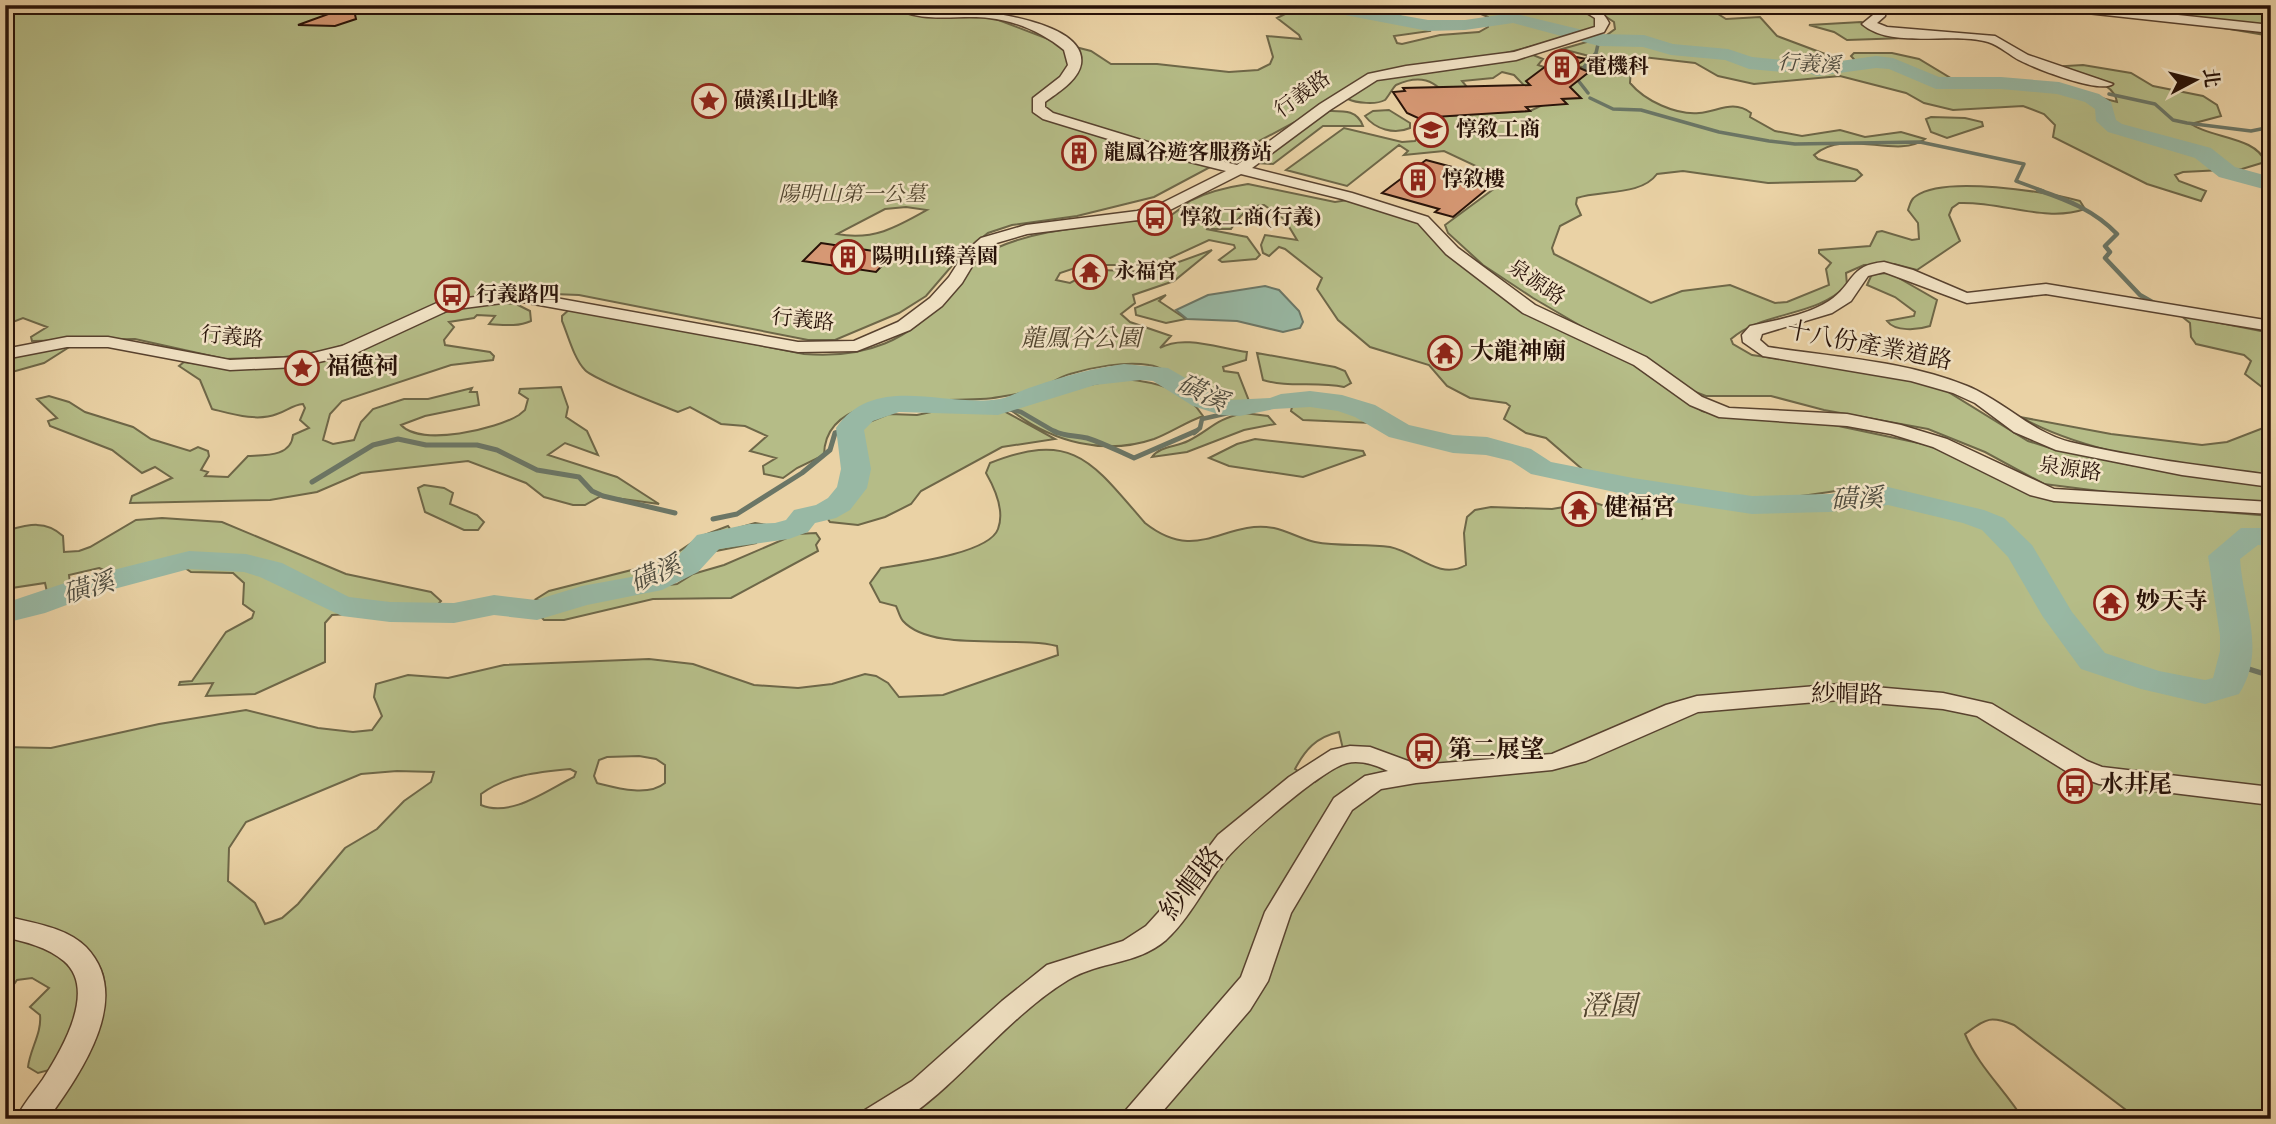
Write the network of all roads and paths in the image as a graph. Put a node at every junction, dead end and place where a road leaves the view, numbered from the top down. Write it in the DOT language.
graph roads {
  1 [pos="898,5"];
  2 [pos="1580,5"];
  3 [pos="1880,5"];
  4 [pos="2050,5"];
  5 [pos="2209,8"];
  6 [pos="2271,29"];
  7 [pos="2106,85"];
  8 [pos="1236,170"];
  9 [pos="2271,326"];
  10 [pos="5,355"];
  11 [pos="2271,481"];
  12 [pos="2271,508"];
  13 [pos="1416,774"];
  14 [pos="2271,796"];
  15 [pos="5,926"];
  16 [pos="31,1119"];
  17 [pos="876,1119"];
  18 [pos="1138,1119"];
  1 -- 8 [label="street, 泉源路"];
  2 -- 8 [label="street, 行義路"];
  3 -- 7 [label="street"];
  4 -- 6 [label="street"];
  5 -- 6 [label="street"];
  8 -- 10 [label="street, 行義路"];
  8 -- 12 [label="street, 泉源路"];
  9 -- 11 [label="street, 十八份產業道路"];
  13 -- 14 [label="street, 紗帽路"];
  13 -- 17 [label="street, 紗帽路"];
  13 -- 18 [label="street, 紗帽路"];
  15 -- 16 [label="street"];
}
